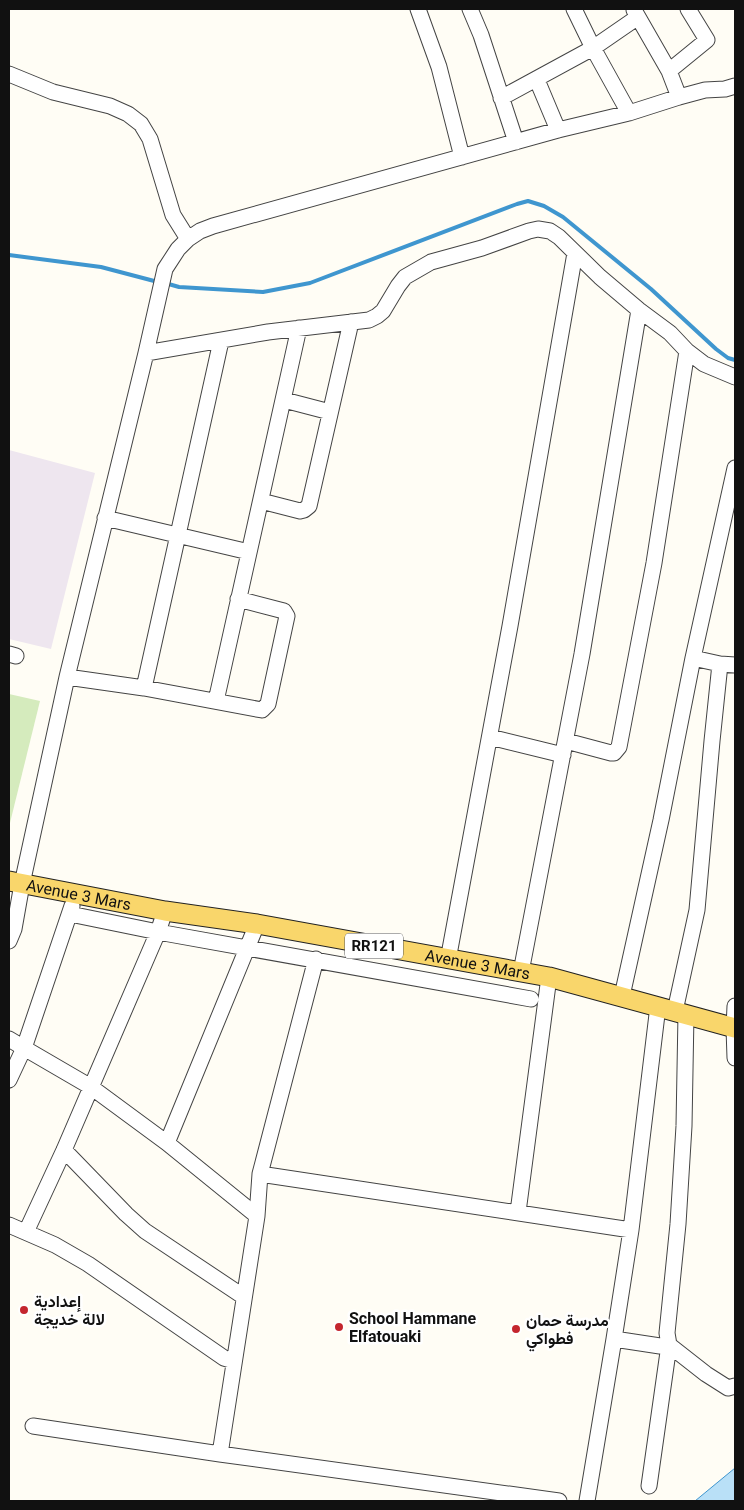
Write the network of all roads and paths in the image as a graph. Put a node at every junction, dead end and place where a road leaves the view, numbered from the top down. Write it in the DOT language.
graph roads {
  1 [pos="418,9"];
  2 [pos="470,9"];
  3 [pos="574,9"];
  4 [pos="688,9"];
  5 [pos="636,13"];
  6 [pos="593,48"];
  7 [pos="668,71"];
  8 [pos="9,74"];
  9 [pos="536,80"];
  10 [pos="735,86"];
  11 [pos="680,97"];
  12 [pos="501,98"];
  13 [pos="629,113"];
  14 [pos="558,130"];
  15 [pos="516,142"];
  16 [pos="462,157"];
  17 [pos="188,239"];
  18 [pos="575,253"];
  19 [pos="639,310"];
  20 [pos="351,322"];
  21 [pos="299,328"];
  22 [pos="221,341"];
  23 [pos="687,351"];
  24 [pos="146,353"];
  25 [pos="735,377"];
  26 [pos="284,400"];
  27 [pos="330,412"];
  28 [pos="735,468"];
  29 [pos="261,501"];
  30 [pos="105,518"];
  31 [pos="178,534"];
  32 [pos="249,552"];
  33 [pos="238,599"];
  34 [pos="693,658"];
  35 [pos="728,665"];
  36 [pos="67,677"];
  37 [pos="144,688"];
  38 [pos="216,701"];
  39 [pos="490,737"];
  40 [pos="564,748"];
  41 [pos="15,883"];
  42 [pos="74,893"];
  43 [pos="165,911"];
  44 [pos="70,914"];
  45 [pos="258,924"];
  46 [pos="158,932"];
  47 [pos="9,941"];
  48 [pos="247,947"];
  49 [pos="316,959"];
  50 [pos="448,960"];
  51 [pos="521,972"];
  52 [pos="549,977"];
  53 [pos="622,996"];
  54 [pos="531,999"];
  55 [pos="735,1006"];
  56 [pos="673,1010"];
  57 [pos="735,1028"];
  58 [pos="9,1039"];
  59 [pos="24,1048"];
  60 [pos="735,1058"];
  61 [pos="9,1080"];
  62 [pos="92,1087"];
  63 [pos="167,1143"];
  64 [pos="64,1150"];
  65 [pos="260,1174"];
  66 [pos="518,1212"];
  67 [pos="257,1216"];
  68 [pos="9,1225"];
  69 [pos="630,1230"];
  70 [pos="26,1232"];
  71 [pos="244,1297"];
  72 [pos="614,1339"];
  73 [pos="669,1345"];
  74 [pos="234,1361"];
  75 [pos="735,1386"];
  76 [pos="33,1426"];
  77 [pos="220,1454"];
  78 [pos="649,1486"];
  79 [pos="559,1501"];
  80 [pos="587,1501"];
  1 -- 16 [label="street"];
  2 -- 12 [label="street"];
  3 -- 6 [label="street"];
  4 -- 7 [label="street"];
  5 -- 6 [label="street"];
  5 -- 7 [label="street"];
  6 -- 9 [label="street"];
  6 -- 13 [label="street"];
  7 -- 11 [label="street"];
  8 -- 17 [label="street"];
  9 -- 12 [label="street"];
  9 -- 14 [label="street"];
  10 -- 11 [label="street"];
  11 -- 13 [label="street"];
  12 -- 15 [label="street"];
  13 -- 14 [label="street"];
  14 -- 15 [label="street"];
  15 -- 16 [label="street"];
  16 -- 17 [label="street"];
  17 -- 24 [label="street"];
  18 -- 19 [label="street"];
  18 -- 20 [label="street"];
  18 -- 39 [label="street"];
  19 -- 23 [label="street"];
  19 -- 40 [label="street"];
  20 -- 21 [label="street"];
  20 -- 27 [label="street"];
  21 -- 22 [label="street"];
  21 -- 26 [label="street"];
  22 -- 24 [label="street"];
  22 -- 31 [label="street"];
  23 -- 25 [label="street"];
  23 -- 40 [label="street"];
  24 -- 30 [label="street"];
  26 -- 27 [label="street"];
  26 -- 29 [label="street"];
  27 -- 29 [label="street"];
  28 -- 34 [label="street"];
  29 -- 32 [label="street"];
  30 -- 31 [label="street"];
  30 -- 36 [label="street"];
  31 -- 32 [label="street"];
  31 -- 37 [label="street"];
  32 -- 33 [label="street"];
  33 -- 38 [label="street"];
  33 -- 38 [label="street"];
  34 -- 35 [label="street"];
  34 -- 53 [label="street"];
  35 -- 56 [label="street"];
  36 -- 37 [label="street"];
  36 -- 41 [label="street"];
  37 -- 38 [label="street"];
  39 -- 40 [label="street"];
  39 -- 50 [label="street"];
  40 -- 51 [label="street"];
  41 -- 42 [label="main road, Avenue 3 Mars / RR121"];
  41 -- 47 [label="street"];
  42 -- 43 [label="main road, Avenue 3 Mars / RR121"];
  42 -- 44 [label="street"];
  43 -- 45 [label="main road, Avenue 3 Mars / RR121"];
  43 -- 46 [label="street"];
  44 -- 46 [label="street"];
  44 -- 59 [label="street"];
  45 -- 48 [label="street"];
  45 -- 50 [label="main road, Avenue 3 Mars / RR121"];
  46 -- 48 [label="street"];
  46 -- 62 [label="street"];
  48 -- 49 [label="street"];
  48 -- 63 [label="street"];
  49 -- 54 [label="street"];
  49 -- 65 [label="street"];
  50 -- 51 [label="main road, Avenue 3 Mars / RR121"];
  51 -- 52 [label="main road, Avenue 3 Mars / RR121"];
  52 -- 53 [label="main road, Avenue 3 Mars / RR121"];
  52 -- 66 [label="street"];
  53 -- 56 [label="main road, Avenue 3 Mars / RR121"];
  55 -- 57 [label="street"];
  56 -- 57 [label="main road, Avenue 3 Mars / RR121"];
  56 -- 69 [label="street"];
  56 -- 73 [label="street"];
  57 -- 60 [label="street"];
  58 -- 59 [label="street"];
  59 -- 61 [label="street"];
  59 -- 62 [label="street"];
  62 -- 63 [label="street"];
  62 -- 64 [label="street"];
  63 -- 67 [label="street"];
  64 -- 70 [label="street"];
  64 -- 71 [label="street"];
  65 -- 66 [label="street"];
  65 -- 67 [label="street"];
  66 -- 69 [label="street"];
  67 -- 71 [label="street"];
  68 -- 70 [label="street"];
  69 -- 72 [label="street"];
  70 -- 74 [label="street"];
  71 -- 74 [label="street"];
  72 -- 73 [label="street"];
  72 -- 80 [label="street"];
  73 -- 75 [label="street"];
  73 -- 78 [label="street"];
  74 -- 77 [label="street"];
  76 -- 77 [label="street"];
  77 -- 79 [label="street"];
}
